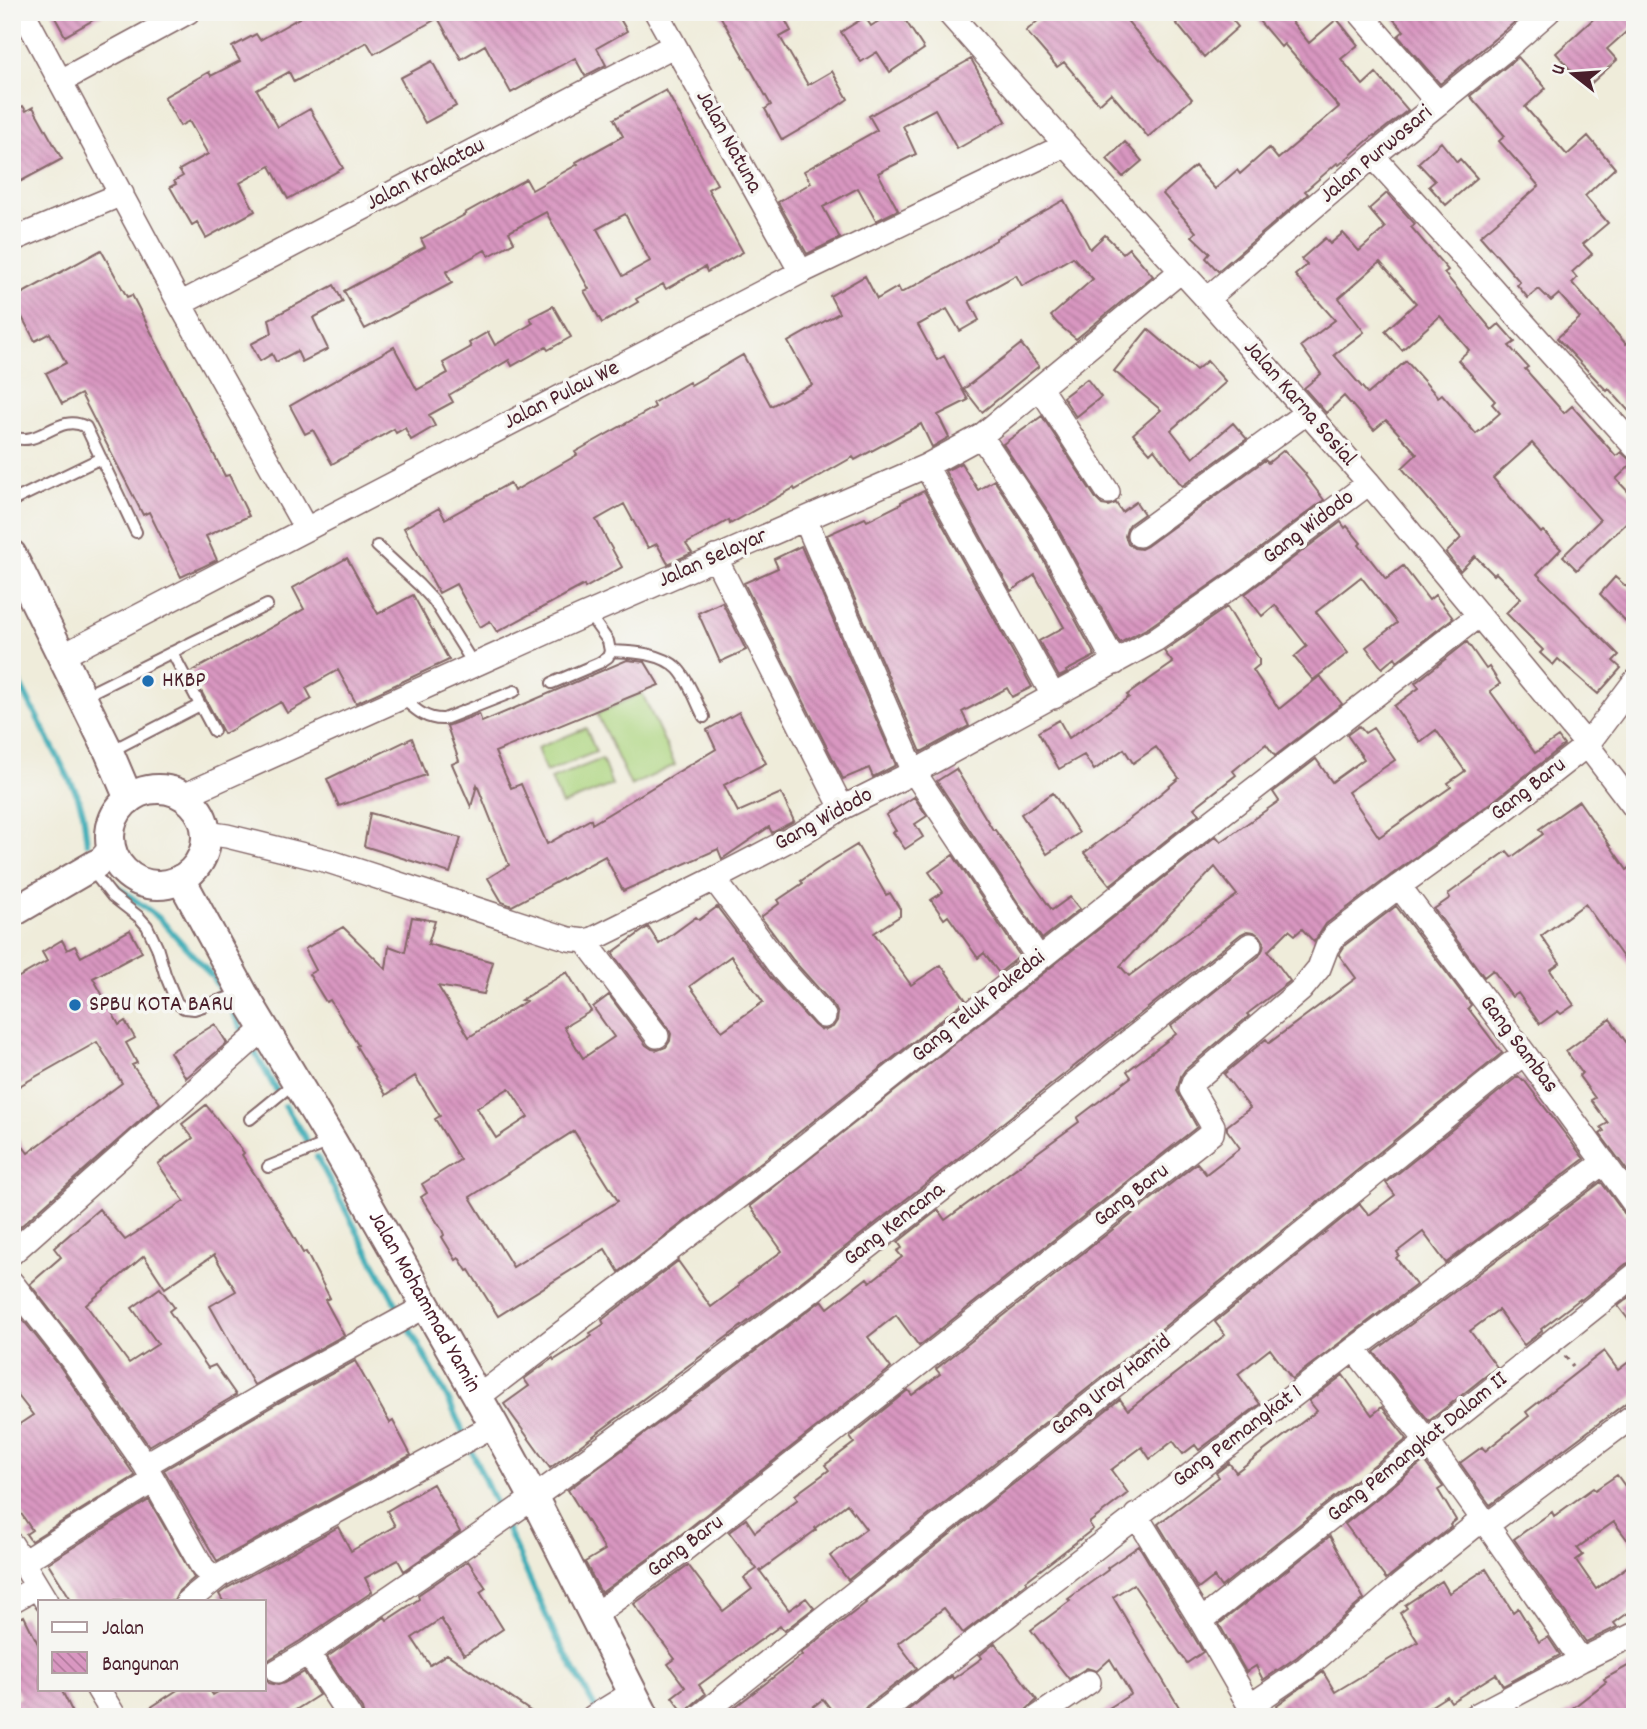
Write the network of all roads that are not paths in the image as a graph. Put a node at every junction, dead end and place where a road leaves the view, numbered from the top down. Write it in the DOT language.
graph roads {
  1 [pos="23,12"];
  2 [pos="188,12"];
  3 [pos="656,12"];
  4 [pos="948,12"];
  5 [pos="1359,12"];
  6 [pos="1548,12"];
  7 [pos="673,46"];
  8 [pos="61,81"];
  9 [pos="1438,103"];
  10 [pos="1066,145"];
  11 [pos="1373,156"];
  12 [pos="122,194"];
  13 [pos="12,240"];
  14 [pos="1181,271"];
  15 [pos="801,272"];
  16 [pos="1207,299"];
  17 [pos="180,304"];
  18 [pos="1040,388"];
  19 [pos="1306,413"];
  20 [pos="981,436"];
  21 [pos="12,437"];
  22 [pos="1635,447"];
  23 [pos="101,458"];
  24 [pos="926,466"];
  25 [pos="1369,483"];
  26 [pos="1108,492"];
  27 [pos="12,501"];
  28 [pos="805,519"];
  29 [pos="306,529"];
  30 [pos="136,532"];
  31 [pos="1139,536"];
  32 [pos="377,547"];
  33 [pos="12,555"];
  34 [pos="715,557"];
  35 [pos="267,605"];
  36 [pos="588,613"];
  37 [pos="1479,615"];
  38 [pos="610,651"];
  39 [pos="172,652"];
  40 [pos="62,656"];
  41 [pos="1115,663"];
  42 [pos="474,665"];
  43 [pos="1635,681"];
  44 [pos="552,683"];
  45 [pos="515,691"];
  46 [pos="82,697"];
  47 [pos="401,697"];
  48 [pos="1054,697"];
  49 [pos="200,705"];
  50 [pos="704,717"];
  51 [pos="214,731"];
  52 [pos="1587,745"];
  53 [pos="109,752"];
  54 [pos="914,772"];
  55 [pos="131,791"];
  56 [pos="195,795"];
  57 [pos="842,808"];
  58 [pos="1635,808"];
  59 [pos="213,838"];
  60 [pos="104,860"];
  61 [pos="714,879"];
  62 [pos="181,886"];
  63 [pos="1399,887"];
  64 [pos="12,913"];
  65 [pos="585,941"];
  66 [pos="1250,945"];
  67 [pos="1039,959"];
  68 [pos="242,993"];
  69 [pos="824,1016"];
  70 [pos="264,1029"];
  71 [pos="657,1035"];
  72 [pos="1524,1052"];
  73 [pos="296,1081"];
  74 [pos="250,1119"];
  75 [pos="332,1141"];
  76 [pos="1604,1162"];
  77 [pos="268,1167"];
  78 [pos="1635,1205"];
  79 [pos="12,1253"];
  80 [pos="1635,1275"];
  81 [pos="12,1283"];
  82 [pos="426,1306"];
  83 [pos="1354,1349"];
  84 [pos="478,1397"];
  85 [pos="1633,1416"];
  86 [pos="492,1426"];
  87 [pos="1427,1441"];
  88 [pos="149,1473"];
  89 [pos="533,1498"];
  90 [pos="1136,1515"];
  91 [pos="1485,1522"];
  92 [pos="18,1554"];
  93 [pos="219,1576"];
  94 [pos="42,1594"];
  95 [pos="189,1600"];
  96 [pos="12,1601"];
  97 [pos="594,1615"];
  98 [pos="1201,1621"];
  99 [pos="1635,1634"];
  100 [pos="308,1653"];
  101 [pos="1581,1660"];
  102 [pos="277,1671"];
  103 [pos="1089,1682"];
  104 [pos="99,1690"];
  105 [pos="636,1701"];
  106 [pos="1253,1711"];
  107 [pos="115,1717"];
  108 [pos="349,1717"];
  109 [pos="593,1717"];
  110 [pos="699,1717"];
  111 [pos="876,1717"];
  112 [pos="1038,1717"];
  113 [pos="1473,1717"];
  1 -- 8 [label="street"];
  2 -- 8 [label="street"];
  3 -- 7 [label="street, Jalan Natuna"];
  4 -- 10 [label="street, Jalan Karna Sosial"];
  5 -- 9 [label="street"];
  6 -- 9 [label="street, Jalan Purwosari"];
  7 -- 15 [label="street, Jalan Natuna"];
  7 -- 17 [label="street, Jalan Krakatau"];
  8 -- 12 [label="street"];
  9 -- 11 [label="street, Jalan Purwosari"];
  10 -- 14 [label="street, Jalan Karna Sosial"];
  10 -- 15 [label="street, Jalan Pulau We"];
  11 -- 16 [label="street, Jalan Purwosari"];
  11 -- 22 [label="street"];
  12 -- 13 [label="street"];
  12 -- 17 [label="street"];
  14 -- 16 [label="street, Jalan Karna Sosial"];
  14 -- 18 [label="street, Jalan Selayar"];
  15 -- 29 [label="street, Jalan Pulau We"];
  16 -- 19 [label="street, Jalan Karna Sosial"];
  17 -- 29 [label="street"];
  18 -- 20 [label="street, Jalan Selayar"];
  18 -- 26 [label="street"];
  19 -- 25 [label="street, Jalan Karna Sosial"];
  19 -- 31 [label="street"];
  20 -- 24 [label="street, Jalan Selayar"];
  20 -- 41 [label="street"];
  21 -- 23 [label="lane"];
  23 -- 27 [label="lane"];
  23 -- 30 [label="lane"];
  24 -- 28 [label="street, Jalan Selayar"];
  24 -- 48 [label="street"];
  25 -- 37 [label="street, Jalan Karna Sosial"];
  25 -- 41 [label="street, Gang Widodo"];
  28 -- 34 [label="street, Jalan Selayar"];
  28 -- 54 [label="street"];
  29 -- 40 [label="street, Jalan Pulau We"];
  32 -- 42 [label="lane"];
  33 -- 40 [label="street"];
  34 -- 36 [label="street, Jalan Selayar"];
  34 -- 57 [label="street"];
  35 -- 39 [label="lane"];
  36 -- 38 [label="lane"];
  36 -- 42 [label="street, Jalan Selayar"];
  37 -- 52 [label="street, Jalan Karna Sosial"];
  37 -- 67 [label="street, Gang Teluk Pakedai"];
  38 -- 44 [label="lane"];
  38 -- 50 [label="lane"];
  39 -- 46 [label="lane"];
  39 -- 49 [label="lane"];
  40 -- 46 [label="street"];
  41 -- 48 [label="street, Gang Widodo"];
  42 -- 47 [label="street, Jalan Selayar"];
  43 -- 52 [label="street, Gang Baru"];
  45 -- 47 [label="lane"];
  46 -- 53 [label="street"];
  47 -- 56 [label="street, Jalan Selayar"];
  48 -- 54 [label="street, Gang Widodo"];
  49 -- 51 [label="lane"];
  49 -- 53 [label="lane"];
  52 -- 58 [label="street, Jalan Karna Sosial"];
  52 -- 63 [label="street, Gang Baru"];
  53 -- 55 [label="street"];
  54 -- 57 [label="street, Gang Widodo"];
  54 -- 67 [label="street"];
  55 -- 56 [label="street"];
  55 -- 60 [label="street"];
  56 -- 59 [label="street"];
  57 -- 61 [label="street, Gang Widodo"];
  59 -- 62 [label="street"];
  59 -- 65 [label="street"];
  60 -- 62 [label="street"];
  60 -- 64 [label="street"];
  60 -- 68 [label="lane"];
  61 -- 65 [label="street, Gang Widodo"];
  61 -- 69 [label="street"];
  62 -- 68 [label="street, Jalan Mohammad Yamin"];
  63 -- 72 [label="street, Gang Sambas"];
  63 -- 97 [label="street, Gang Baru"];
  65 -- 71 [label="street"];
  66 -- 89 [label="street, Gang Kencana"];
  67 -- 84 [label="street, Gang Teluk Pakedai"];
  68 -- 70 [label="street, Jalan Mohammad Yamin"];
  70 -- 73 [label="street, Jalan Mohammad Yamin"];
  70 -- 79 [label="street"];
  72 -- 76 [label="street, Gang Sambas"];
  72 -- 110 [label="street, Gang Uray Hamid"];
  73 -- 74 [label="lane"];
  73 -- 75 [label="street, Jalan Mohammad Yamin"];
  75 -- 77 [label="lane"];
  75 -- 82 [label="street, Jalan Mohammad Yamin"];
  76 -- 78 [label="street, Gang Sambas"];
  76 -- 83 [label="street, Gang Pemangkat 1"];
  80 -- 87 [label="street, Gang Pemangkat Dalam II"];
  81 -- 88 [label="street"];
  82 -- 84 [label="street, Jalan Mohammad Yamin"];
  82 -- 88 [label="street"];
  83 -- 87 [label="street"];
  83 -- 90 [label="street, Gang Pemangkat 1"];
  84 -- 86 [label="street, Jalan Mohammad Yamin"];
  85 -- 91 [label="street"];
  86 -- 89 [label="street, Jalan Mohammad Yamin"];
  86 -- 93 [label="street"];
  87 -- 91 [label="street"];
  87 -- 98 [label="street, Gang Pemangkat Dalam II"];
  88 -- 92 [label="street"];
  88 -- 93 [label="street"];
  89 -- 97 [label="street, Jalan Mohammad Yamin"];
  89 -- 100 [label="street, Gang Kencana"];
  90 -- 98 [label="street"];
  90 -- 111 [label="street, Gang Pemangkat 1"];
  91 -- 101 [label="street"];
  91 -- 106 [label="street"];
  92 -- 94 [label="street"];
  93 -- 95 [label="street"];
  94 -- 96 [label="street"];
  97 -- 105 [label="street, Jalan Mohammad Yamin"];
  98 -- 106 [label="street"];
  99 -- 101 [label="street"];
  100 -- 102 [label="street, Gang Kencana"];
  100 -- 108 [label="street"];
  101 -- 113 [label="street"];
  103 -- 112 [label="street"];
  104 -- 107 [label="street"];
  105 -- 109 [label="street"];
}
